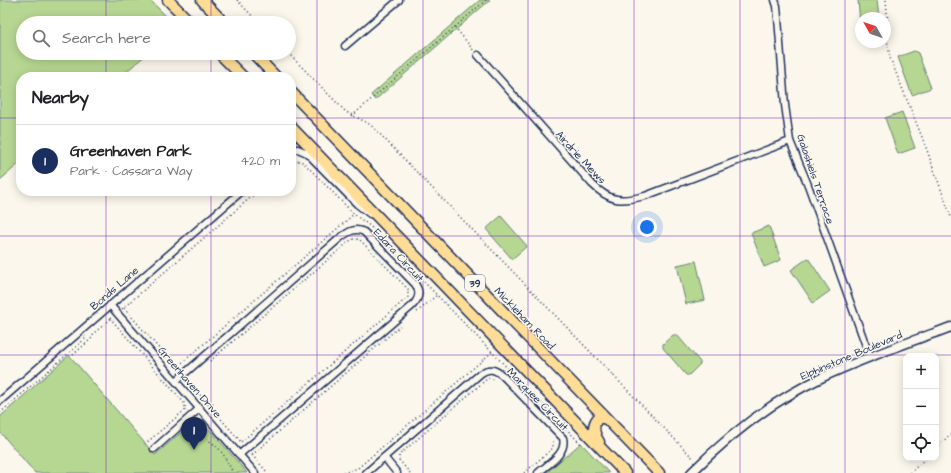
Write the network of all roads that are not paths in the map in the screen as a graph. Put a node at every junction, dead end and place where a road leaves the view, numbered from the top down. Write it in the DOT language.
graph roads {
  1 [pos="168,0"];
  2 [pos="202,0"];
  3 [pos="399,0"];
  4 [pos="775,0"];
  5 [pos="183,16"];
  6 [pos="217,16"];
  7 [pos="345,46"];
  8 [pos="478,55"];
  9 [pos="226,60"];
  10 [pos="260,60"];
  11 [pos="238,72"];
  12 [pos="271,72"];
  13 [pos="296,97"];
  14 [pos="296,132"];
  15 [pos="790,141"];
  16 [pos="296,149"];
  17 [pos="236,196"];
  18 [pos="386,226"];
  19 [pos="110,305"];
  20 [pos="951,327"];
  21 [pos="870,357"];
  22 [pos="176,381"];
  23 [pos="0,401"];
  24 [pos="200,408"];
  25 [pos="606,419"];
  26 [pos="154,449"];
  27 [pos="240,454"];
  28 [pos="384,457"];
  29 [pos="622,469"];
  30 [pos="255,473"];
  31 [pos="366,473"];
  32 [pos="398,473"];
  33 [pos="538,473"];
  34 [pos="660,473"];
  35 [pos="691,473"];
  1 -- 5 [label="main road"];
  2 -- 6 [label="main road"];
  3 -- 7 [label="street"];
  4 -- 15 [label="street, Galashiels Terrace"];
  8 -- 15 [label="street, Airdrie Mews"];
  9 -- 11 [label="main road"];
  10 -- 12 [label="main road"];
  13 -- 25 [label="main road, Mickleham Road / 39"];
  14 -- 18 [label="main road, 39"];
  15 -- 21 [label="street, Galashiels Terrace"];
  16 -- 18 [label="street"];
  17 -- 19 [label="street, Bonds Lane"];
  18 -- 29 [label="main road, 39"];
  19 -- 22 [label="street, Greenhaven Drive"];
  19 -- 23 [label="street, Bonds Lane"];
  20 -- 21 [label="street, Elphinstone Boulevard"];
  21 -- 35 [label="street, Elphinstone Boulevard"];
  22 -- 24 [label="street, Greenhaven Drive"];
  22 -- 27 [label="street, Edara Circuit"];
  24 -- 26 [label="street"];
  24 -- 27 [label="street, Greenhaven Drive"];
  25 -- 29 [label="main road"];
  25 -- 34 [label="main road, Mickleham Road / 39"];
  27 -- 30 [label="street, Greenhaven Drive"];
  28 -- 31 [label="street"];
  28 -- 32 [label="street"];
  28 -- 33 [label="street, Marquee Circuit"];
}
